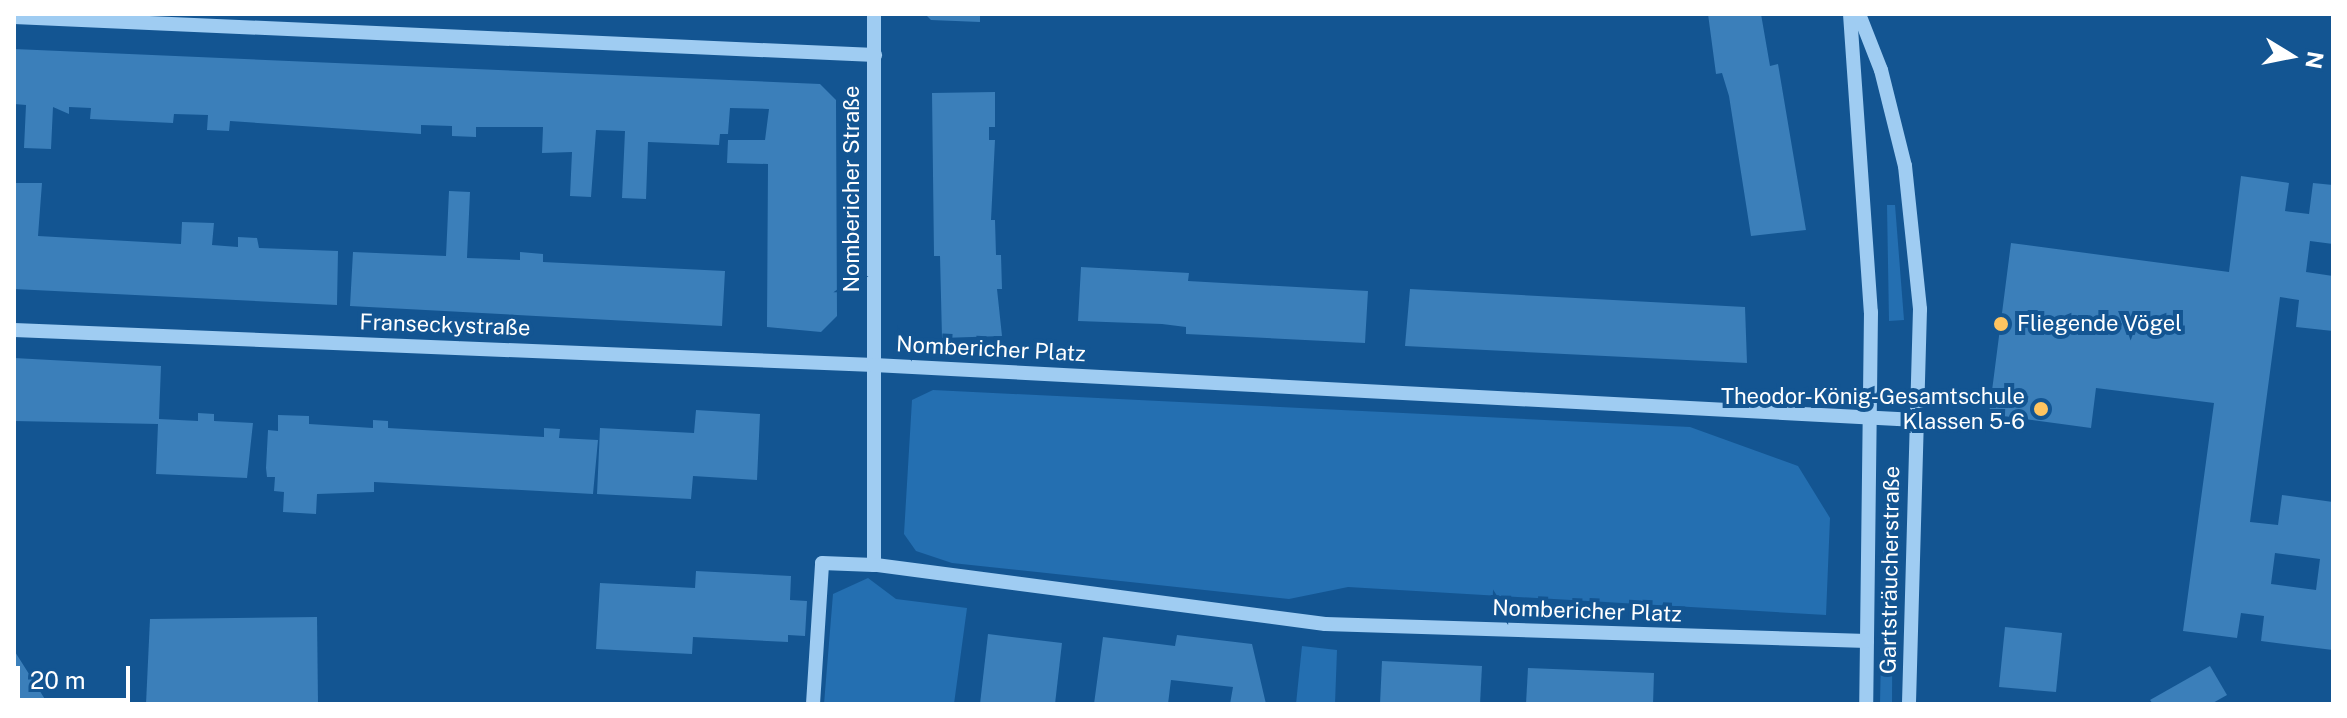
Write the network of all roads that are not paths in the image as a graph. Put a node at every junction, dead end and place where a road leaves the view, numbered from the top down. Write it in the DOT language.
graph roads {
  1 [pos="874,14"];
  2 [pos="1850,14"];
  3 [pos="1859,14"];
  4 [pos="14,17"];
  5 [pos="875,55"];
  6 [pos="14,330"];
  7 [pos="874,365"];
  8 [pos="1871,418"];
  9 [pos="1917,420"];
  10 [pos="874,565"];
  11 [pos="1867,641"];
  12 [pos="813,704"];
  13 [pos="1866,704"];
  14 [pos="1909,704"];
  1 -- 5 [label="street, Nombericher Straße"];
  2 -- 8 [label="street, Gartsträucherstraße"];
  3 -- 9 [label="street, Gartsträucherstraße"];
  4 -- 5 [label="street"];
  5 -- 7 [label="street, Nombericher Straße"];
  6 -- 7 [label="street, Franseckystraße"];
  7 -- 8 [label="street, Nombericher Platz"];
  7 -- 10 [label="street, Nombericher Platz"];
  8 -- 9 [label="street, Nombericher Platz"];
  8 -- 11 [label="street, Gartsträucherstraße"];
  9 -- 14 [label="street, Gartsträucherstraße"];
  10 -- 11 [label="street, Nombericher Platz"];
  10 -- 12 [label="street"];
  11 -- 13 [label="street, Gartsträucherstraße"];
}
